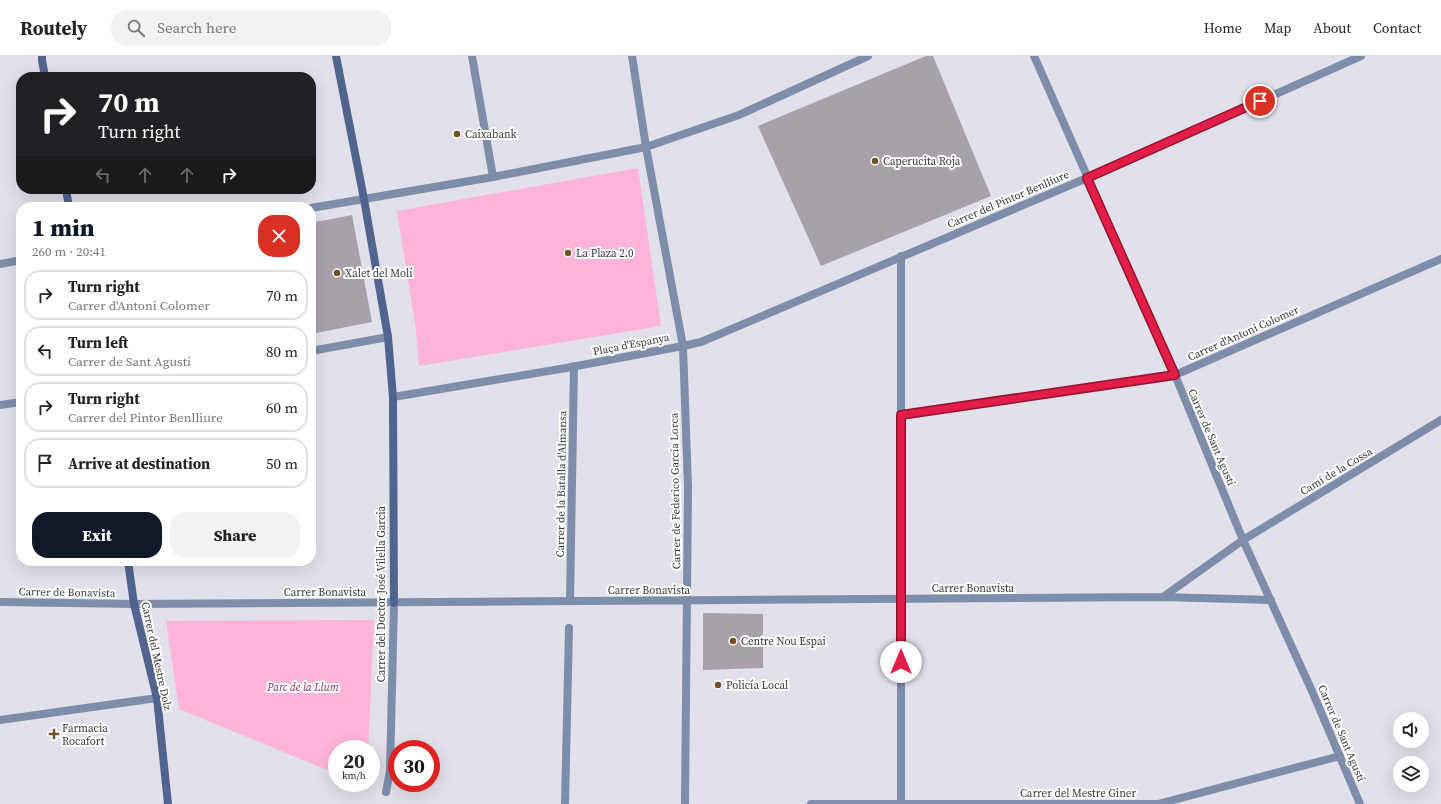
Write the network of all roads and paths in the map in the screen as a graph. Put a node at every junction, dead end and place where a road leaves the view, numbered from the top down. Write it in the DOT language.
graph roads {
  1 [pos="42,56"];
  2 [pos="336,56"];
  3 [pos="472,56"];
  4 [pos="632,56"];
  5 [pos="868,56"];
  6 [pos="1034,56"];
  7 [pos="1361,56"];
  8 [pos="44,72"];
  9 [pos="646,147"];
  10 [pos="493,177"];
  11 [pos="1087,178"];
  12 [pos="364,199"];
  13 [pos="316,207"];
  14 [pos="901,256"];
  15 [pos="1441,259"];
  16 [pos="16,261"];
  17 [pos="0,264"];
  18 [pos="388,337"];
  19 [pos="683,346"];
  20 [pos="316,350"];
  21 [pos="574,366"];
  22 [pos="1175,375"];
  23 [pos="393,397"];
  24 [pos="16,403"];
  25 [pos="0,405"];
  26 [pos="901,415"];
  27 [pos="1441,420"];
  28 [pos="1243,540"];
  29 [pos="129,566"];
  30 [pos="1163,598"];
  31 [pos="901,599"];
  32 [pos="686,600"];
  33 [pos="1271,600"];
  34 [pos="570,601"];
  35 [pos="0,602"];
  36 [pos="394,603"];
  37 [pos="134,604"];
  38 [pos="568,628"];
  39 [pos="156,698"];
  40 [pos="0,720"];
  41 [pos="1340,756"];
  42 [pos="386,792"];
  43 [pos="168,804"];
  44 [pos="565,804"];
  45 [pos="685,804"];
  46 [pos="811,804"];
  47 [pos="901,804"];
  48 [pos="1360,804"];
  1 -- 8 [label="street"];
  2 -- 12 [label="street"];
  3 -- 10 [label="street"];
  4 -- 9 [label="street, Plaça d'Espanya"];
  5 -- 9 [label="street"];
  6 -- 11 [label="street, Carrer de Sant Agustí"];
  7 -- 11 [label="street, Carrer del Pintor Benlliure"];
  9 -- 10 [label="street"];
  9 -- 19 [label="street, Plaça d'Espanya"];
  10 -- 12 [label="street"];
  11 -- 14 [label="street, Carrer del Pintor Benlliure"];
  11 -- 22 [label="street, Carrer de Sant Agustí"];
  12 -- 13 [label="street"];
  12 -- 18 [label="street"];
  14 -- 19 [label="street, Carrer del Pintor Benlliure"];
  14 -- 26 [label="street"];
  15 -- 22 [label="street, Carrer d'Antoni Colomer"];
  16 -- 17 [label="street"];
  18 -- 20 [label="street"];
  18 -- 23 [label="street"];
  19 -- 21 [label="street, Plaça d'Espanya"];
  19 -- 32 [label="street, Carrer de Federico García Lorca"];
  21 -- 23 [label="street, Plaça d'Espanya"];
  21 -- 34 [label="street, Carrer de la Batalla d'Almansa"];
  22 -- 26 [label="street, Carrer d'Antoni Colomer"];
  22 -- 28 [label="street, Carrer de Sant Agustí"];
  23 -- 36 [label="street, Carrer del Doctor José Vilella Garcia"];
  24 -- 25 [label="street"];
  26 -- 31 [label="street"];
  27 -- 28 [label="street, Camí de la Cossa"];
  28 -- 30 [label="street"];
  28 -- 33 [label="street, Carrer de Sant Agustí"];
  29 -- 37 [label="street, Carrer del Mestre Dolz"];
  30 -- 31 [label="street, Carrer Bonavista"];
  30 -- 33 [label="street, Carrer Bonavista"];
  31 -- 32 [label="street, Carrer Bonavista"];
  31 -- 47 [label="street"];
  32 -- 34 [label="street, Carrer Bonavista"];
  32 -- 45 [label="street, Carrer de Federico García Lorca"];
  33 -- 41 [label="street, Carrer de Sant Agustí"];
  34 -- 36 [label="street, Carrer Bonavista"];
  35 -- 37 [label="street, Carrer de Bonavista"];
  36 -- 37 [label="street, Carrer Bonavista"];
  36 -- 42 [label="street, Carrer del Doctor José Vilella Garcia"];
  37 -- 39 [label="street, Carrer del Mestre Dolz"];
  38 -- 44 [label="street"];
  39 -- 40 [label="street"];
  39 -- 43 [label="street, Carrer del Mestre Dolz"];
  41 -- 47 [label="street, Carrer del Mestre Giner"];
  41 -- 48 [label="street, Carrer de Sant Agustí"];
  46 -- 47 [label="street, Carrer del Mestre Giner"];
}
